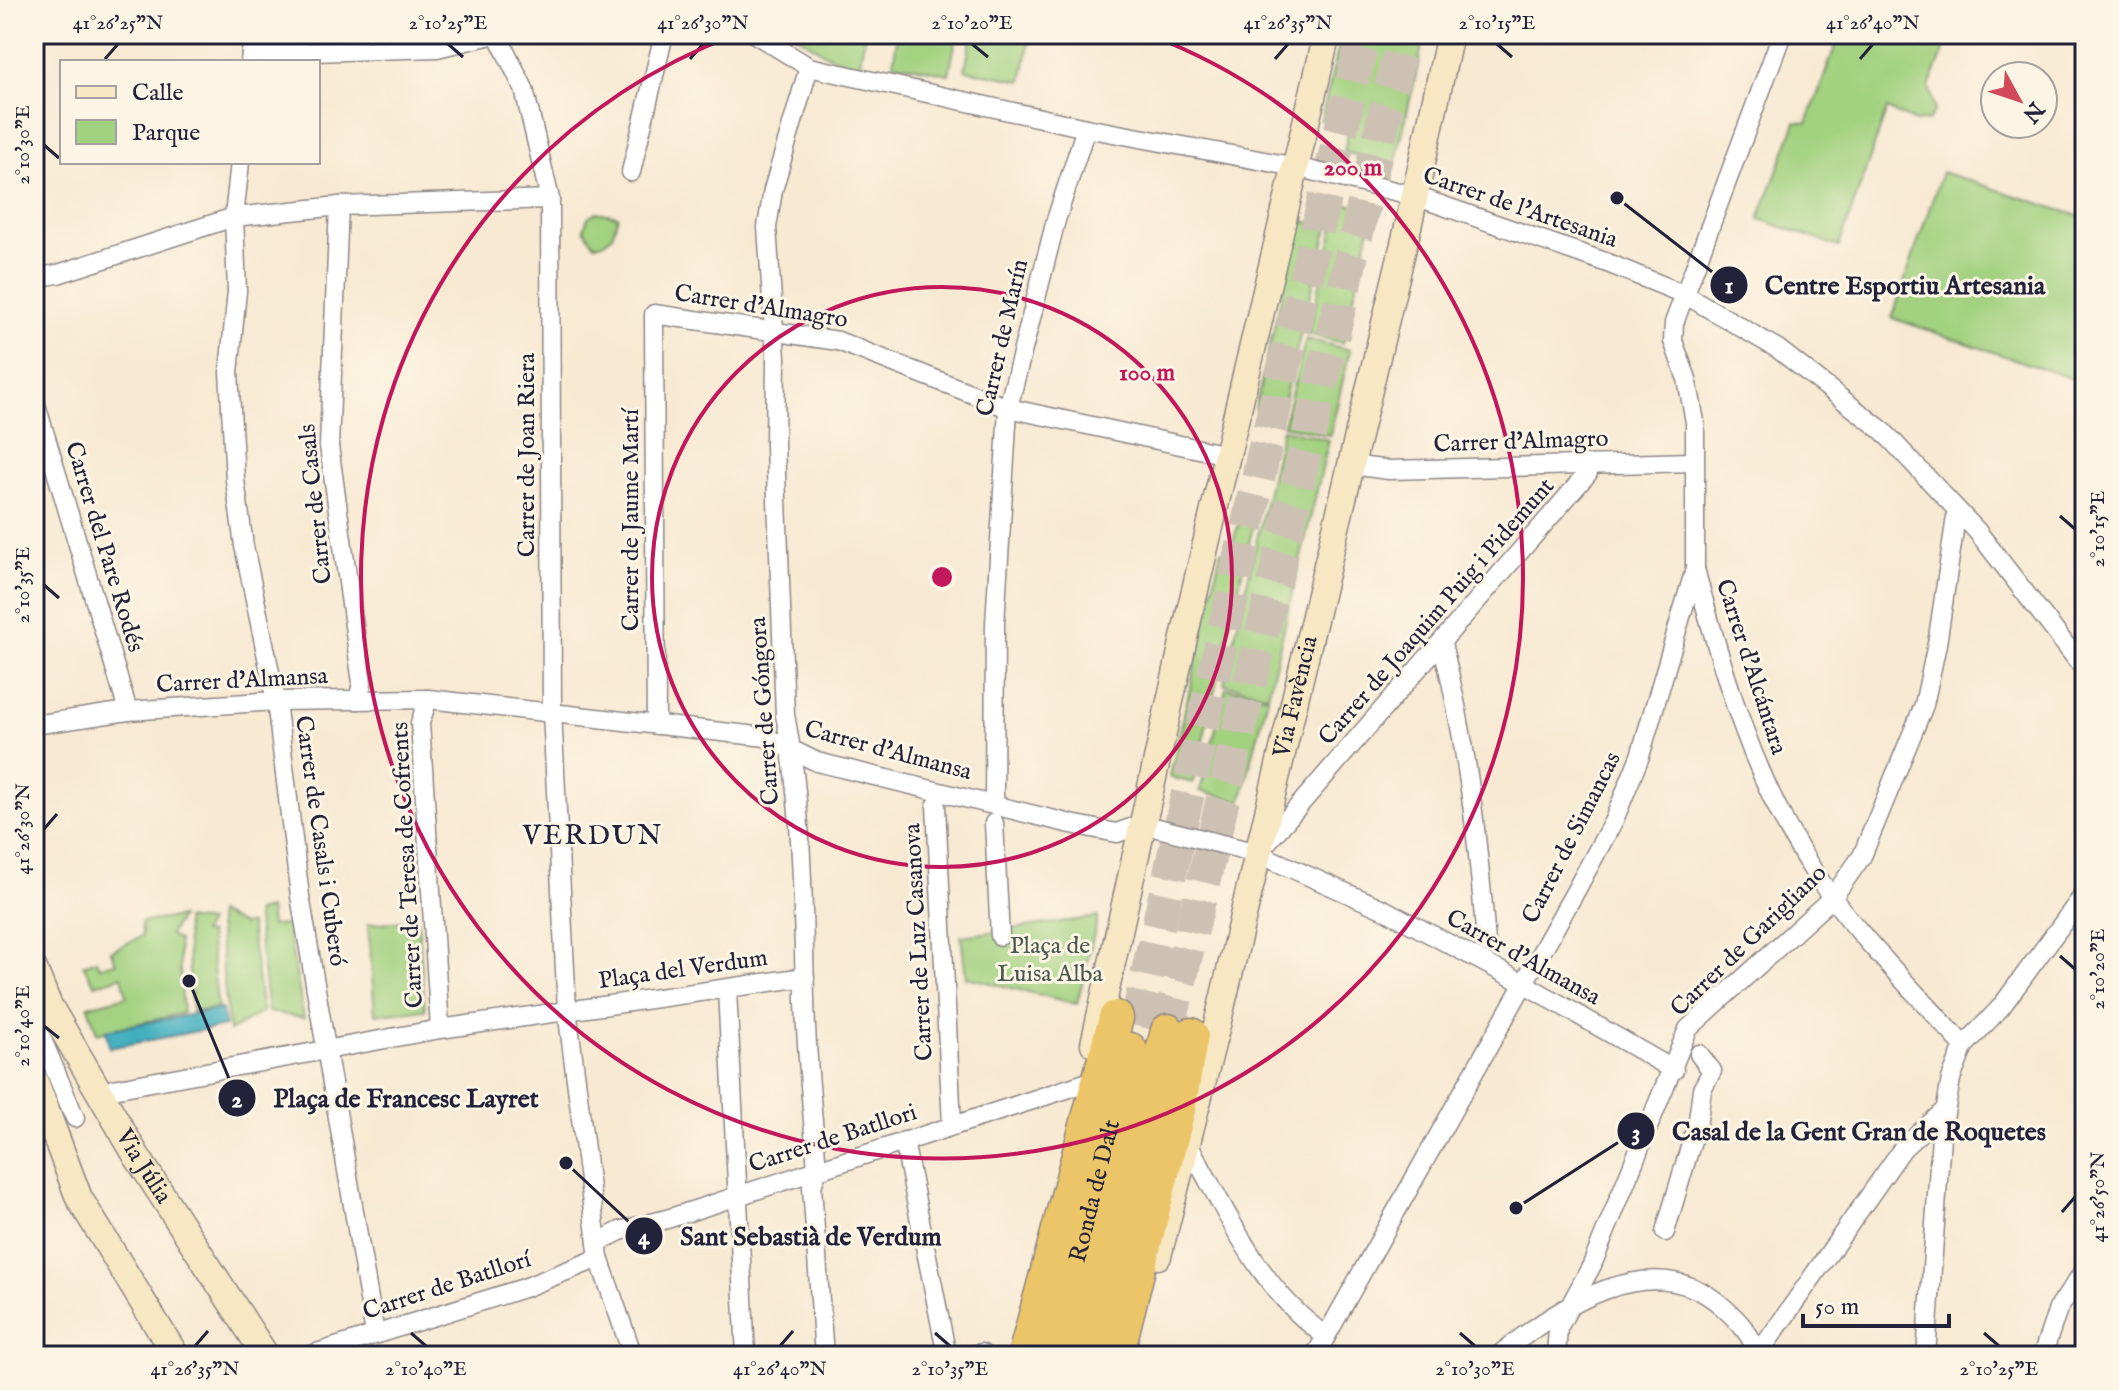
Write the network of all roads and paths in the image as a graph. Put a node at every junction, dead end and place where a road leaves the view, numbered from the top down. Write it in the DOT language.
graph roads {
  1 [pos="253,34"];
  2 [pos="496,34"];
  3 [pos="664,34"];
  4 [pos="755,34"];
  5 [pos="1327,34"];
  6 [pos="1450,34"];
  7 [pos="1782,34"];
  8 [pos="251,58"];
  9 [pos="809,67"];
  10 [pos="1086,128"];
  11 [pos="240,164"];
  12 [pos="1296,167"];
  13 [pos="631,172"];
  14 [pos="1415,196"];
  15 [pos="550,199"];
  16 [pos="339,206"];
  17 [pos="234,217"];
  18 [pos="34,278"];
  19 [pos="1686,295"];
  20 [pos="654,314"];
  21 [pos="775,333"];
  22 [pos="34,398"];
  23 [pos="1008,408"];
  24 [pos="1227,455"];
  25 [pos="1693,462"];
  26 [pos="1351,465"];
  27 [pos="1588,473"];
  28 [pos="1957,510"];
  29 [pos="1695,569"];
  30 [pos="1442,643"];
  31 [pos="2085,670"];
  32 [pos="428,699"];
  33 [pos="358,700"];
  34 [pos="276,701"];
  35 [pos="128,711"];
  36 [pos="552,711"];
  37 [pos="34,725"];
  38 [pos="656,725"];
  39 [pos="792,751"];
  40 [pos="936,806"];
  41 [pos="994,814"];
  42 [pos="1142,824"];
  43 [pos="1257,853"];
  44 [pos="2085,893"];
  45 [pos="1833,897"];
  46 [pos="1000,936"];
  47 [pos="1486,943"];
  48 [pos="34,969"];
  49 [pos="805,977"];
  50 [pos="1523,983"];
  51 [pos="727,990"];
  52 [pos="567,1010"];
  53 [pos="34,1020"];
  54 [pos="1153,1028"];
  55 [pos="440,1029"];
  56 [pos="1964,1046"];
  57 [pos="328,1052"];
  58 [pos="1699,1054"];
  59 [pos="1674,1070"];
  60 [pos="34,1079"];
  61 [pos="1085,1083"];
  62 [pos="101,1095"];
  63 [pos="1944,1111"];
  64 [pos="75,1118"];
  65 [pos="952,1125"];
  66 [pos="904,1141"];
  67 [pos="1188,1144"];
  68 [pos="817,1170"];
  69 [pos="736,1197"];
  70 [pos="1665,1232"];
  71 [pos="598,1251"];
  72 [pos="2085,1269"];
  73 [pos="1570,1305"];
  74 [pos="375,1334"];
  75 [pos="1326,1336"];
  76 [pos="1758,1355"];
  77 [pos="176,1356"];
  78 [pos="266,1356"];
  79 [pos="307,1356"];
  80 [pos="633,1356"];
  81 [pos="746,1356"];
  82 [pos="824,1356"];
  83 [pos="947,1356"];
  84 [pos="971,1356"];
  85 [pos="984,1356"];
  86 [pos="1009,1356"];
  87 [pos="1025,1356"];
  88 [pos="1054,1356"];
  89 [pos="1086,1356"];
  90 [pos="1116,1356"];
  91 [pos="1131,1356"];
  92 [pos="1315,1356"];
  93 [pos="1498,1356"];
  94 [pos="1556,1356"];
  95 [pos="1926,1356"];
  96 [pos="2042,1356"];
  1 -- 8 [label="street"];
  2 -- 8 [label="street"];
  2 -- 15 [label="street, Carrer de Joan Riera"];
  3 -- 13 [label="street"];
  4 -- 9 [label="street, Carrer de l'Artesania"];
  5 -- 12 [label="street"];
  6 -- 14 [label="street, Via Favència"];
  7 -- 19 [label="street, Carrer de Simancas"];
  9 -- 10 [label="street, Carrer de l'Artesania"];
  9 -- 21 [label="street, Carrer de Góngora"];
  10 -- 12 [label="street, Carrer de l'Artesania"];
  10 -- 23 [label="street, Carrer de Marín"];
  11 -- 17 [label="street, Carrer de Casals i Cuberó"];
  12 -- 14 [label="street, Carrer de l'Artesania"];
  12 -- 24 [label="street"];
  14 -- 19 [label="street, Carrer de l'Artesania"];
  14 -- 26 [label="street, Via Favència"];
  15 -- 16 [label="street"];
  15 -- 36 [label="street, Carrer de Joan Riera"];
  16 -- 17 [label="street"];
  16 -- 33 [label="street, Carrer de Casals"];
  17 -- 18 [label="street"];
  17 -- 34 [label="street, Carrer de Casals i Cuberó"];
  19 -- 25 [label="street, Carrer de Simancas"];
  19 -- 28 [label="street, Carrer de l'Artesania"];
  20 -- 21 [label="street, Carrer d'Almagro"];
  20 -- 38 [label="street, Carrer de Jaume Martí"];
  21 -- 23 [label="street, Carrer d'Almagro"];
  21 -- 39 [label="street, Carrer de Góngora"];
  22 -- 35 [label="street, Carrer del Pare Rodés"];
  23 -- 24 [label="street, Carrer d'Almagro"];
  23 -- 41 [label="street, Carrer de Marín"];
  24 -- 42 [label="street"];
  25 -- 26 [label="street, Carrer d'Almagro"];
  25 -- 29 [label="street, Carrer de Simancas"];
  26 -- 43 [label="street, Via Favència"];
  27 -- 30 [label="street, Carrer de Joaquim Puig i Pidemunt"];
  28 -- 31 [label="street, Carrer de l'Artesania"];
  28 -- 45 [label="street, Carrer de Garigliano"];
  29 -- 45 [label="street, Carrer d'Alcántara"];
  29 -- 50 [label="street, Carrer de Simancas"];
  30 -- 43 [label="street, Carrer de Joaquim Puig i Pidemunt"];
  30 -- 47 [label="street"];
  32 -- 33 [label="street, Carrer d'Almansa"];
  32 -- 36 [label="street, Carrer d'Almansa"];
  32 -- 55 [label="street, Carrer de Teresa de Cofrents"];
  33 -- 34 [label="street, Carrer d'Almansa"];
  34 -- 35 [label="street, Carrer d'Almansa"];
  34 -- 57 [label="street, Carrer de Casals i Cuberó"];
  35 -- 37 [label="street, Carrer d'Almansa"];
  36 -- 38 [label="street, Carrer d'Almansa"];
  36 -- 52 [label="street, Carrer de Joan Riera"];
  38 -- 39 [label="street, Carrer d'Almansa"];
  39 -- 41 [label="street, Carrer d'Almansa"];
  39 -- 49 [label="street, Carrer de Góngora"];
  40 -- 65 [label="street, Carrer de Luz Casanova"];
  41 -- 42 [label="street, Carrer d'Almansa"];
  41 -- 46 [label="street, Carrer de Marín"];
  42 -- 43 [label="street, Carrer d'Almansa"];
  42 -- 61 [label="street"];
  43 -- 50 [label="street, Carrer d'Almansa"];
  43 -- 67 [label="street, Via Favència"];
  44 -- 56 [label="street"];
  45 -- 56 [label="street, Carrer d'Alcántara"];
  45 -- 59 [label="street, Carrer de Garigliano"];
  48 -- 62 [label="street, Via Júlia"];
  49 -- 51 [label="street, Plaça del Verdum"];
  49 -- 68 [label="street, Carrer de Góngora"];
  50 -- 59 [label="street, Carrer d'Almansa"];
  50 -- 75 [label="street, Carrer de Simancas"];
  51 -- 52 [label="street, Plaça del Verdum"];
  51 -- 69 [label="street"];
  52 -- 55 [label="street, Plaça del Verdum"];
  52 -- 71 [label="street, Carrer de Joan Riera"];
  53 -- 64 [label="street"];
  54 -- 87 [label="highway"];
  54 -- 88 [label="highway, Ronda de Dalt"];
  54 -- 89 [label="highway, Ronda de Dalt"];
  54 -- 90 [label="highway"];
  55 -- 57 [label="street, Plaça del Verdum"];
  56 -- 63 [label="street"];
  57 -- 62 [label="street, Plaça del Verdum"];
  57 -- 74 [label="street, Carrer de Casals i Cuberó"];
  58 -- 70 [label="street"];
  59 -- 73 [label="street, Carrer de Garigliano"];
  60 -- 77 [label="street"];
  61 -- 65 [label="street, Carrer de Batllori"];
  61 -- 86 [label="street"];
  62 -- 78 [label="street, Via Júlia"];
  63 -- 76 [label="street"];
  63 -- 95 [label="street"];
  65 -- 66 [label="street, Carrer de Batllori"];
  66 -- 68 [label="street, Carrer de Batllori"];
  66 -- 83 [label="street"];
  67 -- 75 [label="street"];
  67 -- 91 [label="street, Via Favència"];
  68 -- 69 [label="street, Carrer de Batllori"];
  68 -- 82 [label="street, Carrer de Góngora"];
  69 -- 71 [label="street, Carrer de Batllori"];
  69 -- 81 [label="street"];
  71 -- 74 [label="street, Carrer de Batllorí"];
  71 -- 80 [label="street, Carrer de Joan Riera"];
  72 -- 96 [label="street"];
  73 -- 76 [label="street"];
  73 -- 93 [label="street"];
  73 -- 94 [label="street, Carrer de Garigliano"];
  74 -- 79 [label="street, Carrer de Batllorí"];
  75 -- 92 [label="street, Carrer de Simancas"];
  84 -- 85 [label="street"];
}
